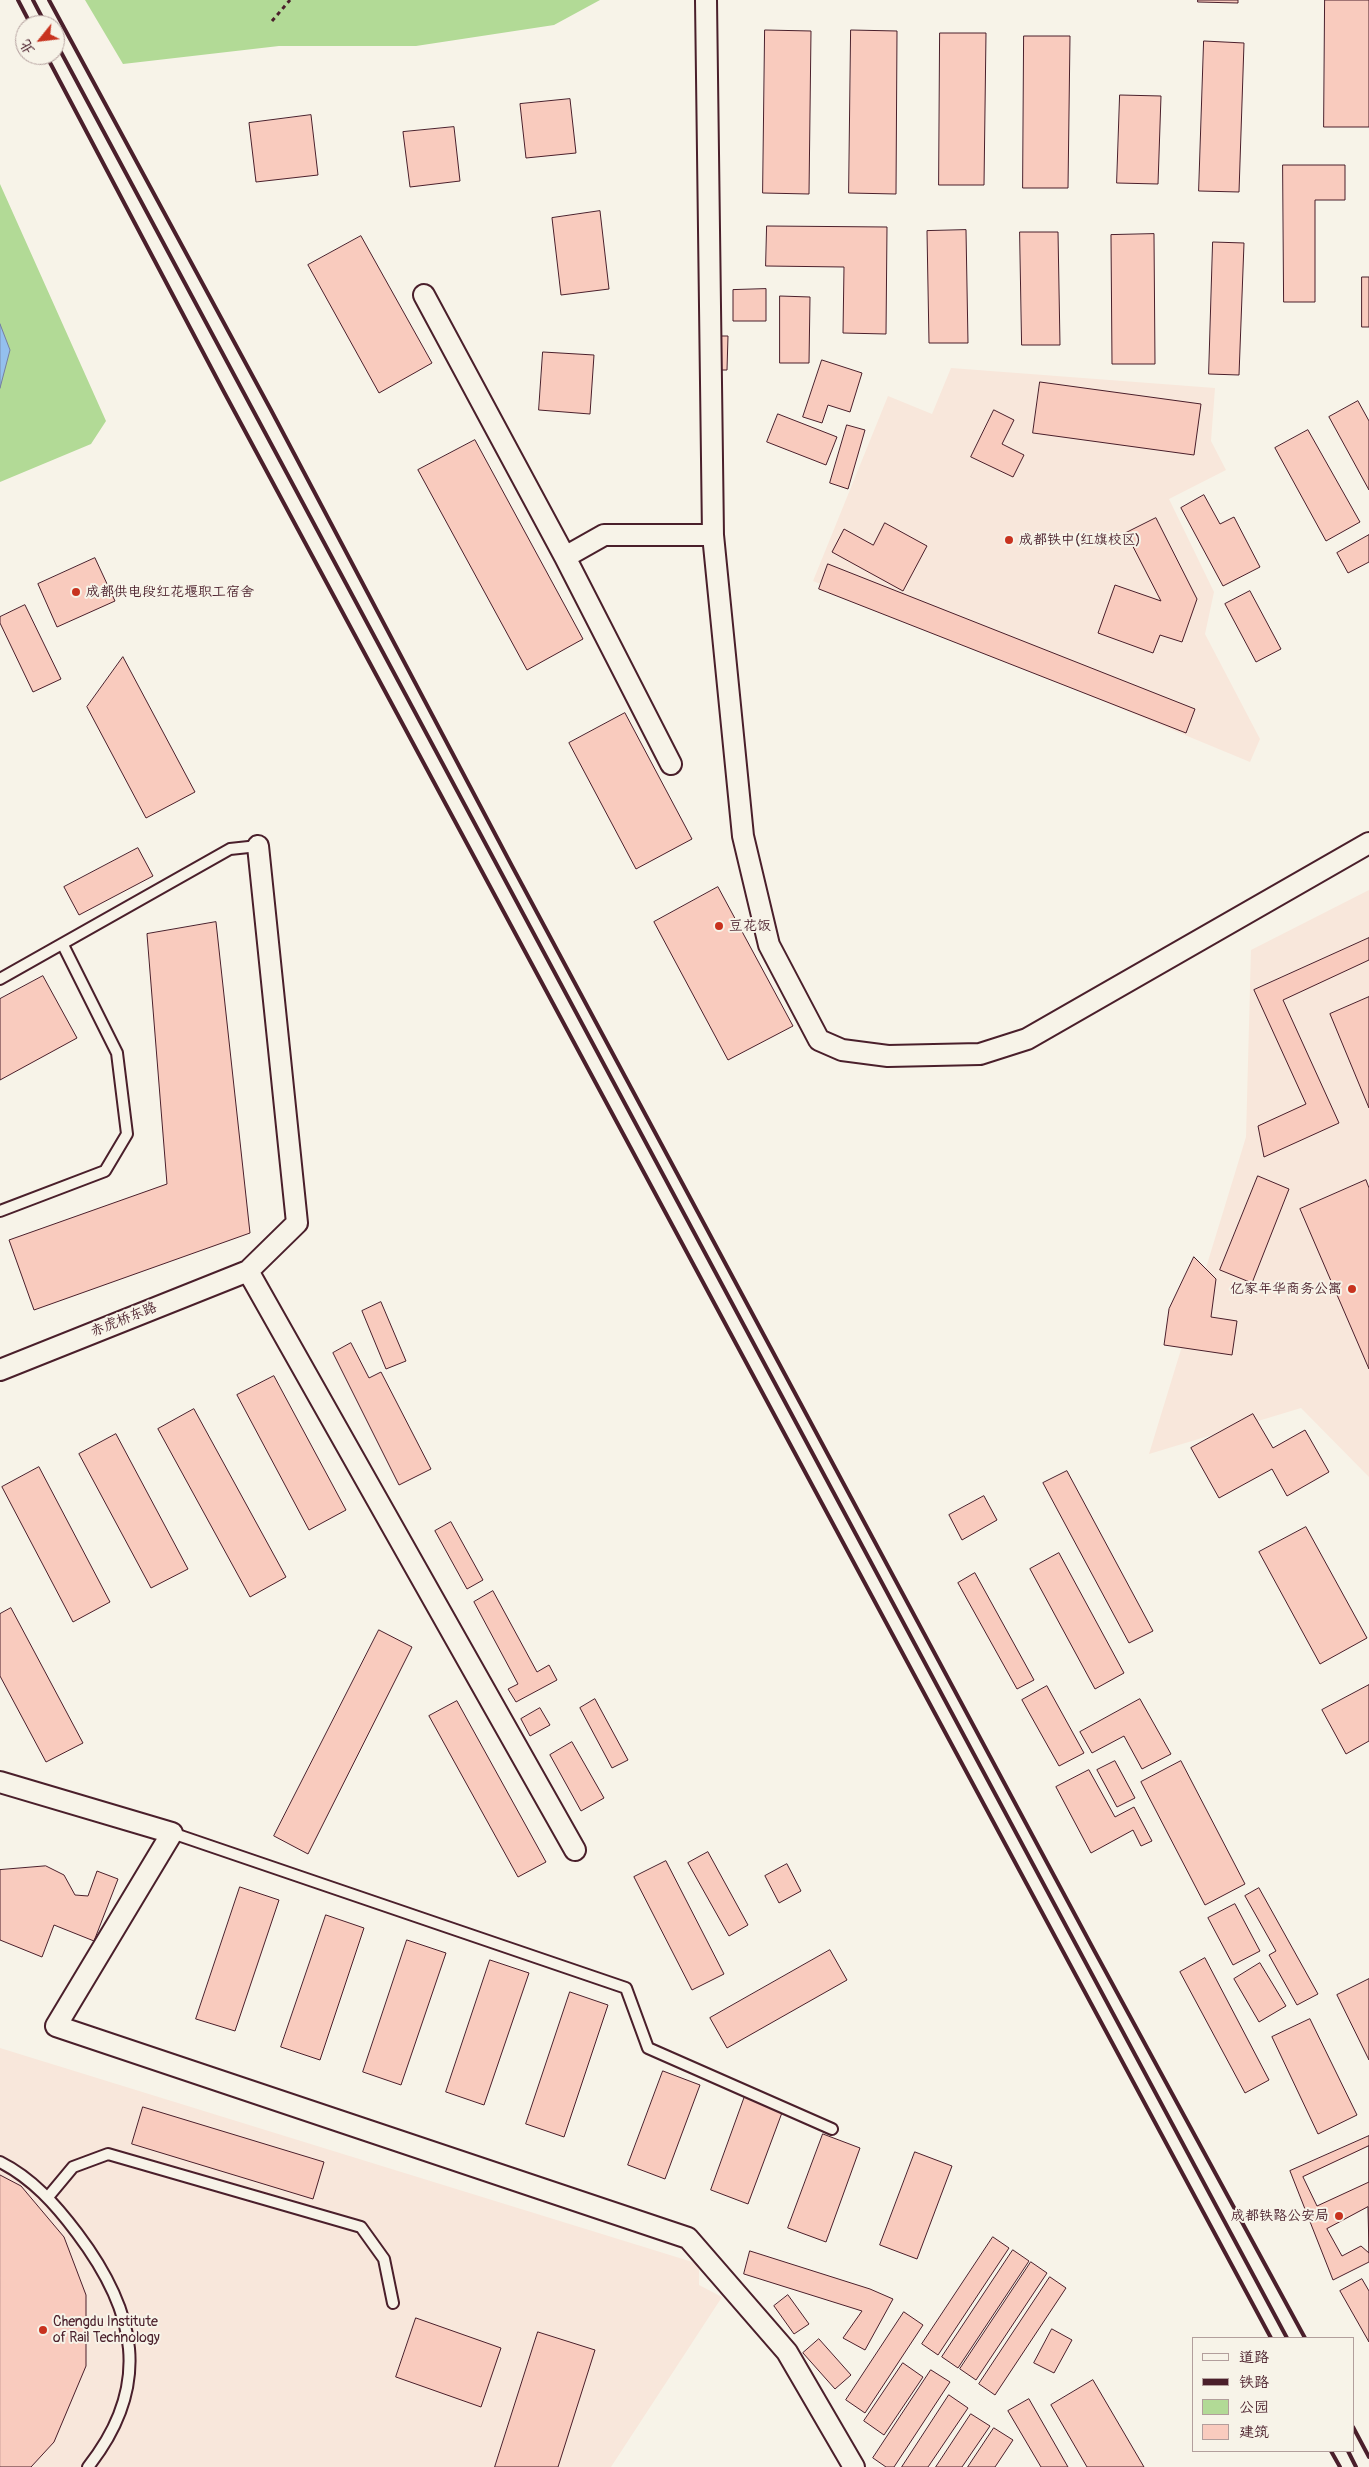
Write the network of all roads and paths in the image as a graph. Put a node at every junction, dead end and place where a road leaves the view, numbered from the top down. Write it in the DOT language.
graph roads {
  1 [pos="290,0"];
  2 [pos="706,0"];
  3 [pos="272,21"];
  4 [pos="424,295"];
  5 [pos="713,536"];
  6 [pos="564,557"];
  7 [pos="671,764"];
  8 [pos="1369,843"];
  9 [pos="258,846"];
  10 [pos="62,945"];
  11 [pos="0,979"];
  12 [pos="0,1211"];
  13 [pos="248,1271"];
  14 [pos="0,1370"];
  15 [pos="0,1782"];
  16 [pos="172,1833"];
  17 [pos="575,1850"];
  18 [pos="832,2129"];
  19 [pos="0,2162"];
  20 [pos="48,2197"];
  21 [pos="394,2303"];
  22 [pos="88,2467"];
  23 [pos="854,2467"];
  1 -- 3 [label="path"];
  2 -- 5 [label="street"];
  4 -- 6 [label="street"];
  5 -- 6 [label="street"];
  5 -- 8 [label="street"];
  6 -- 7 [label="street"];
  9 -- 10 [label="lane"];
  9 -- 13 [label="street"];
  10 -- 11 [label="lane"];
  10 -- 12 [label="lane"];
  13 -- 14 [label="street, 赤虎桥东路"];
  13 -- 17 [label="street"];
  15 -- 16 [label="street"];
  16 -- 18 [label="lane"];
  16 -- 23 [label="street"];
  19 -- 20 [label="lane"];
  20 -- 21 [label="lane"];
  20 -- 22 [label="lane"];
}
